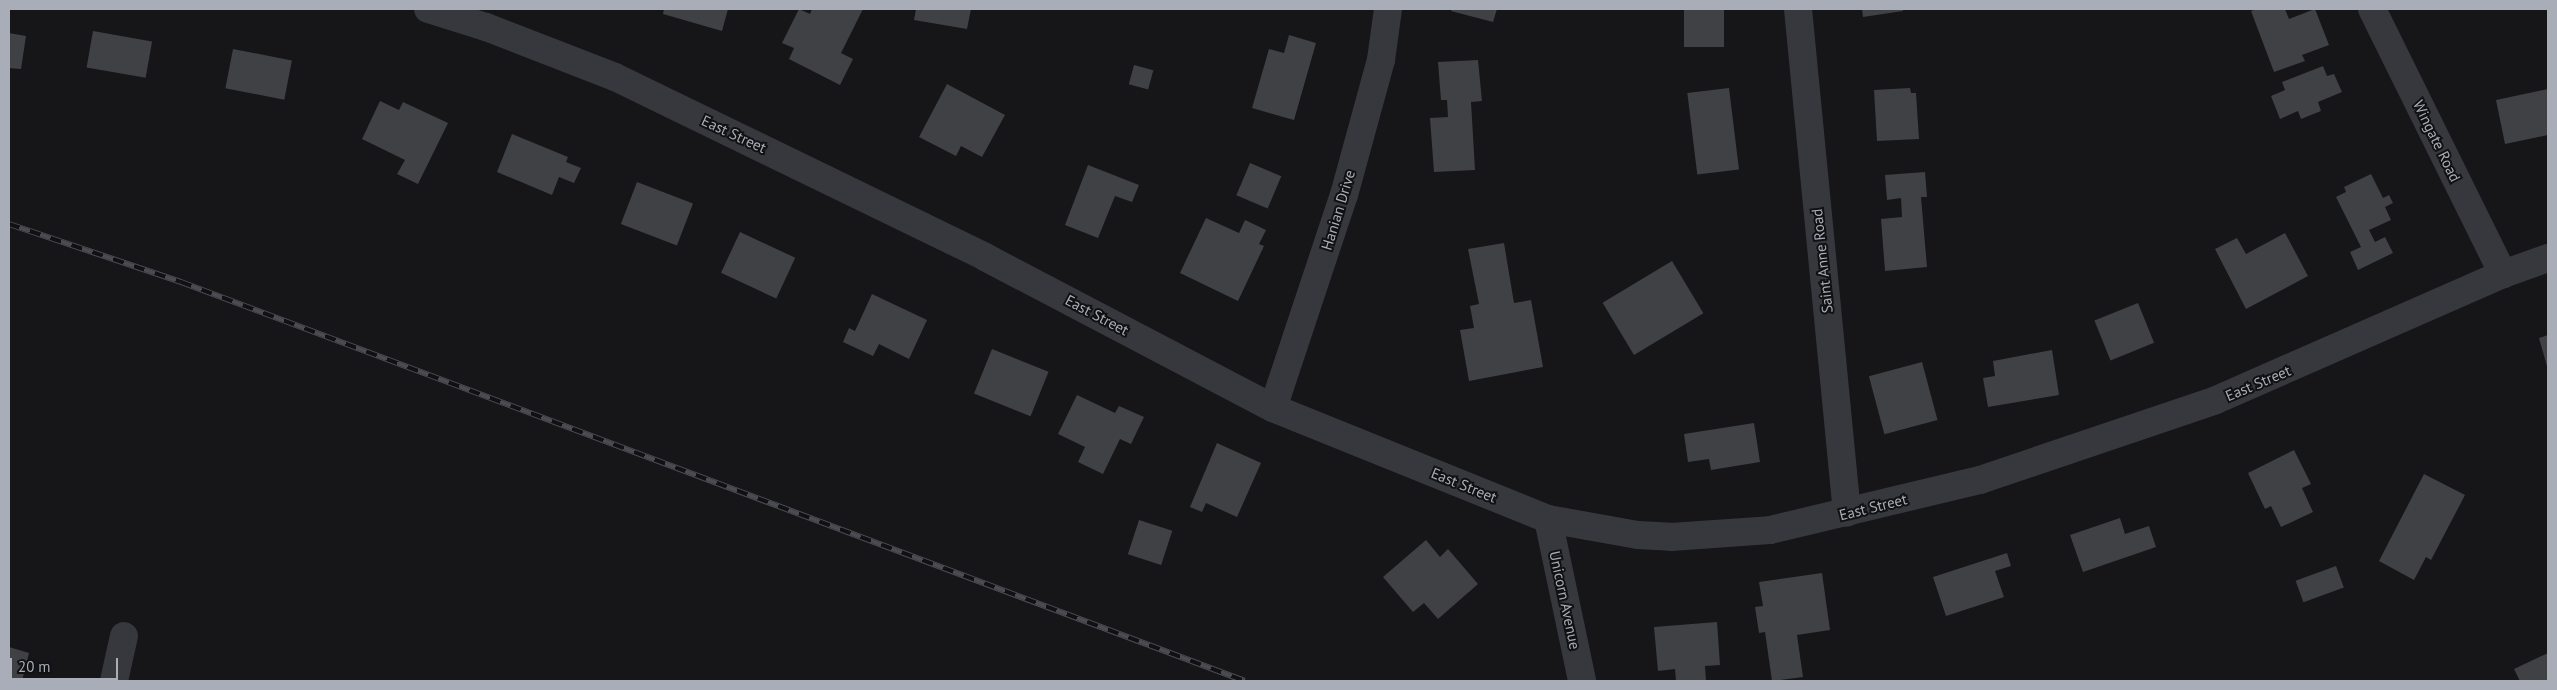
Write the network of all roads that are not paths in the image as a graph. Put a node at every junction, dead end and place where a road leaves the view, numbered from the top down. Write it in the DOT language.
graph roads {
  1 [pos="428,9"];
  2 [pos="1388,9"];
  3 [pos="1798,9"];
  4 [pos="2372,9"];
  5 [pos="2548,258"];
  6 [pos="2503,274"];
  7 [pos="1273,408"];
  8 [pos="1847,513"];
  9 [pos="1548,520"];
  10 [pos="124,636"];
  11 [pos="114,681"];
  12 [pos="1582,681"];
  1 -- 7 [label="street, East Street"];
  2 -- 7 [label="street, Hanian Drive"];
  3 -- 8 [label="street, Saint Anne Road"];
  4 -- 6 [label="street, Wingate Road"];
  5 -- 6 [label="street, East Street"];
  6 -- 8 [label="street, East Street"];
  7 -- 9 [label="street, East Street"];
  8 -- 9 [label="street, East Street"];
  9 -- 12 [label="street, Unicorn Avenue"];
  10 -- 11 [label="street"];
}
